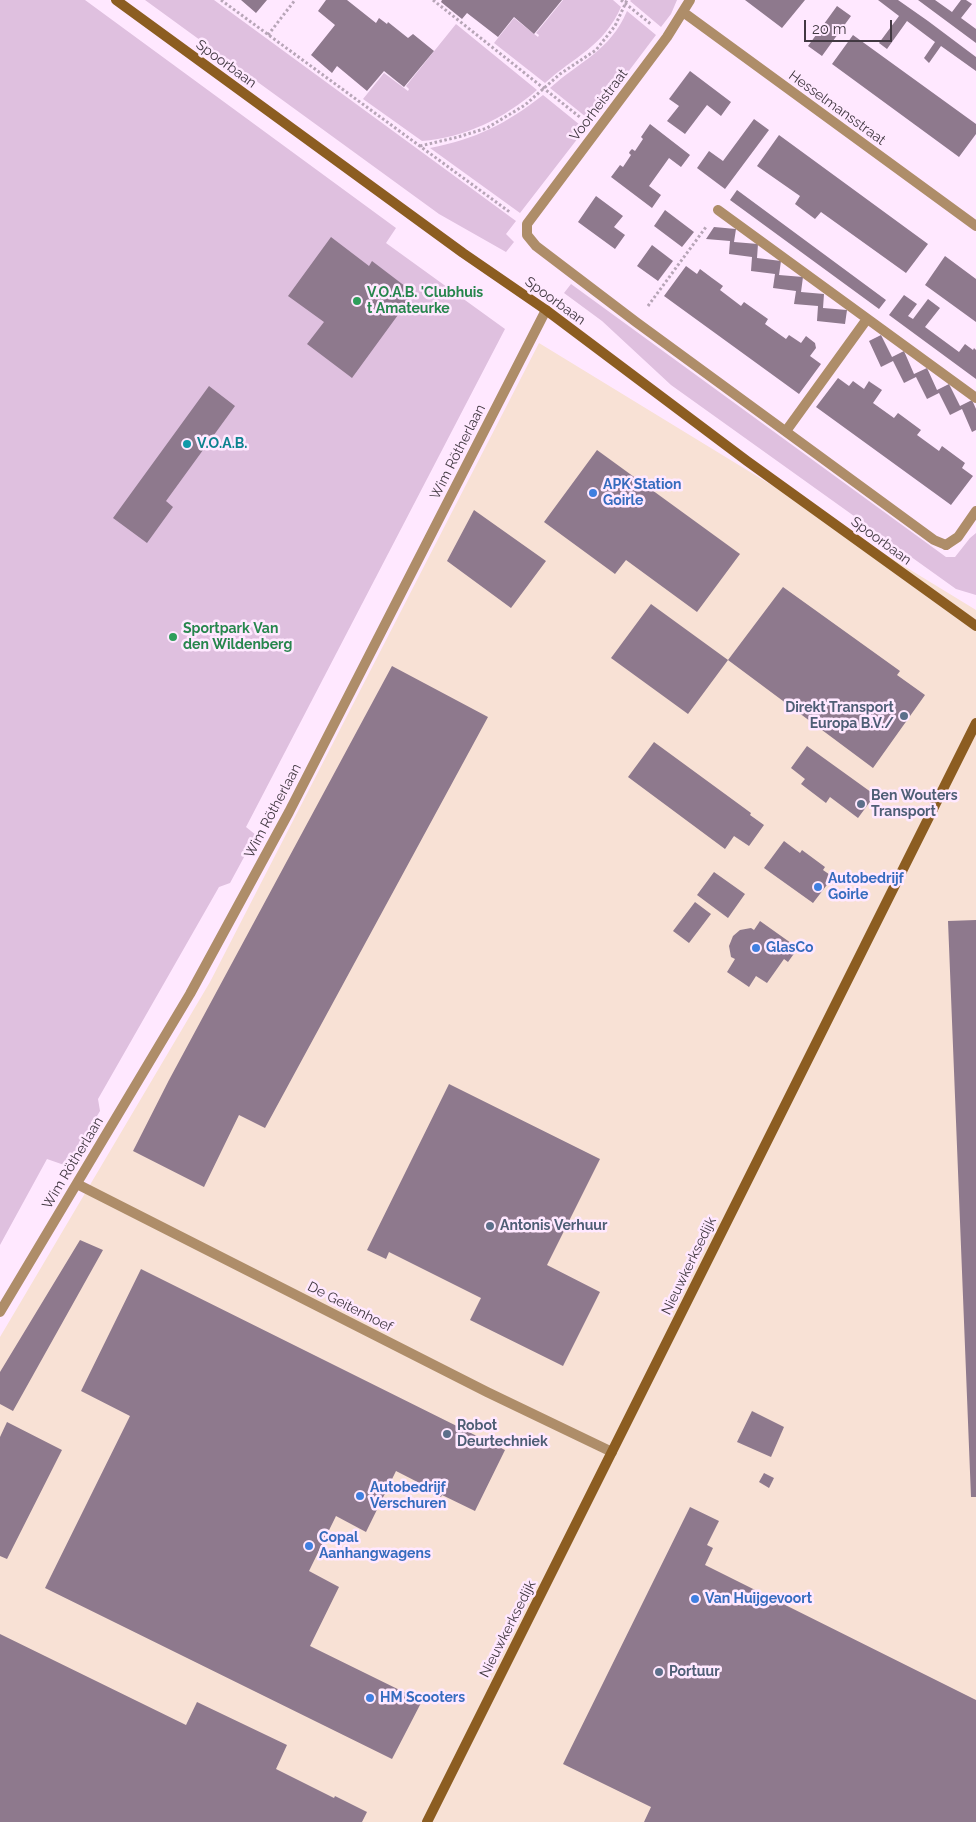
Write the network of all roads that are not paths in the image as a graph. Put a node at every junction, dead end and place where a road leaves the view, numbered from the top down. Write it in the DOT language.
graph roads {
  1 [pos="116,0"];
  2 [pos="690,0"];
  3 [pos="683,12"];
  4 [pos="718,210"];
  5 [pos="976,226"];
  6 [pos="546,310"];
  7 [pos="867,319"];
  8 [pos="976,398"];
  9 [pos="786,431"];
  10 [pos="976,512"];
  11 [pos="976,626"];
  12 [pos="976,723"];
  13 [pos="77,1184"];
  14 [pos="0,1312"];
  15 [pos="612,1452"];
  16 [pos="427,1822"];
  1 -- 6 [label="street, Spoorbaan"];
  2 -- 3 [label="street, Voorheistraat"];
  3 -- 5 [label="street, Hesselmansstraat"];
  3 -- 9 [label="street, Voorheistraat"];
  4 -- 7 [label="street"];
  6 -- 11 [label="street, Spoorbaan"];
  6 -- 13 [label="street, Wim Rötherlaan"];
  7 -- 8 [label="street"];
  7 -- 9 [label="street"];
  9 -- 10 [label="street"];
  12 -- 15 [label="street, Nieuwkerksedijk"];
  13 -- 14 [label="street, Wim Rötherlaan"];
  13 -- 15 [label="street, De Geitenhoef"];
  15 -- 16 [label="street, Nieuwkerksedijk"];
}
